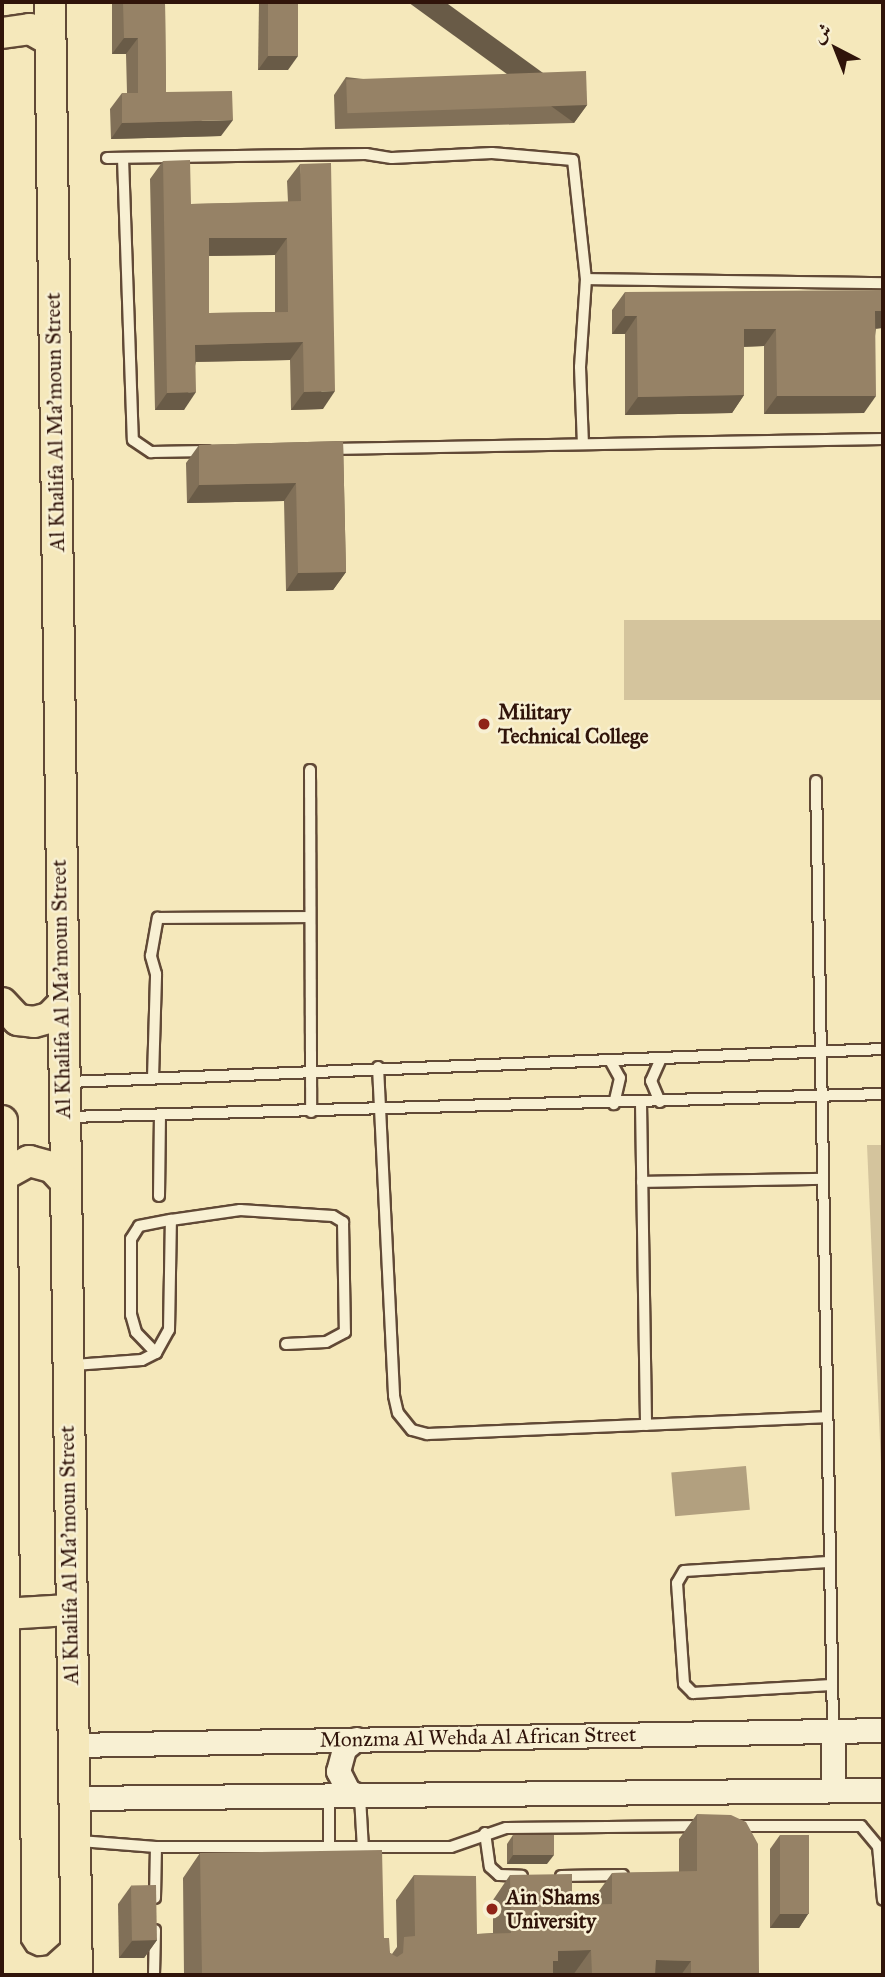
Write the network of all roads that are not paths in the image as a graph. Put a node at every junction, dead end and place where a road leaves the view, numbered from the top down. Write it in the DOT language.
graph roads {
  1 [pos="50,2"];
  2 [pos="2,33"];
  3 [pos="50,40"];
  4 [pos="107,158"];
  5 [pos="123,158"];
  6 [pos="586,279"];
  7 [pos="883,284"];
  8 [pos="883,439"];
  9 [pos="583,444"];
  10 [pos="318,449"];
  11 [pos="221,451"];
  12 [pos="310,770"];
  13 [pos="816,781"];
  14 [pos="310,918"];
  15 [pos="2,1003"];
  16 [pos="61,1006"];
  17 [pos="883,1049"];
  18 [pos="820,1050"];
  19 [pos="661,1059"];
  20 [pos="611,1062"];
  21 [pos="378,1068"];
  22 [pos="309,1070"];
  23 [pos="153,1078"];
  24 [pos="62,1083"];
  25 [pos="883,1094"];
  26 [pos="820,1096"];
  27 [pos="641,1102"];
  28 [pos="660,1102"];
  29 [pos="614,1104"];
  30 [pos="378,1110"];
  31 [pos="312,1112"];
  32 [pos="160,1117"];
  33 [pos="62,1118"];
  34 [pos="2,1121"];
  35 [pos="2,1176"];
  36 [pos="63,1179"];
  37 [pos="822,1179"];
  38 [pos="642,1182"];
  39 [pos="159,1196"];
  40 [pos="171,1220"];
  41 [pos="2,1226"];
  42 [pos="2,1273"];
  43 [pos="286,1344"];
  44 [pos="156,1353"];
  45 [pos="66,1366"];
  46 [pos="826,1417"];
  47 [pos="646,1425"];
  48 [pos="828,1562"];
  49 [pos="71,1610"];
  50 [pos="4,1614"];
  51 [pos="831,1685"];
  52 [pos="833,1730"];
  53 [pos="883,1730"];
  54 [pos="308,1740"];
  55 [pos="356,1740"];
  56 [pos="73,1745"];
  57 [pos="833,1790"];
  58 [pos="883,1790"];
  59 [pos="318,1796"];
  60 [pos="359,1796"];
  61 [pos="74,1798"];
  62 [pos="750,1825"];
  63 [pos="709,1826"];
  64 [pos="723,1826"];
  65 [pos="485,1833"];
  66 [pos="750,1839"];
  67 [pos="74,1841"];
  68 [pos="156,1847"];
  69 [pos="378,1848"];
  70 [pos="329,1849"];
  71 [pos="363,1849"];
  72 [pos="378,1861"];
  73 [pos="637,1874"];
  74 [pos="531,1876"];
  75 [pos="545,1876"];
  76 [pos="883,1900"];
  77 [pos="5,1962"];
  78 [pos="77,1963"];
  79 [pos="154,1975"];
  1 -- 3 [label="main road, Al Khalifa Al Ma'moun Street"];
  2 -- 3 [label="main road"];
  3 -- 16 [label="main road, Al Khalifa Al Ma'moun Street"];
  4 -- 5 [label="lane"];
  5 -- 6 [label="lane"];
  5 -- 11 [label="lane"];
  6 -- 7 [label="lane"];
  6 -- 9 [label="lane"];
  8 -- 9 [label="lane"];
  9 -- 10 [label="lane"];
  12 -- 14 [label="lane"];
  13 -- 18 [label="lane"];
  14 -- 22 [label="lane"];
  14 -- 23 [label="lane"];
  15 -- 16 [label="main road"];
  16 -- 24 [label="main road, Al Khalifa Al Ma'moun Street"];
  17 -- 18 [label="lane"];
  18 -- 19 [label="lane"];
  18 -- 26 [label="lane"];
  19 -- 20 [label="lane"];
  19 -- 28 [label="lane"];
  20 -- 21 [label="lane"];
  20 -- 29 [label="lane"];
  21 -- 22 [label="lane"];
  21 -- 30 [label="lane"];
  22 -- 23 [label="lane"];
  22 -- 31 [label="lane"];
  23 -- 24 [label="lane"];
  24 -- 33 [label="main road, Al Khalifa Al Ma'moun Street"];
  25 -- 26 [label="lane"];
  26 -- 28 [label="lane"];
  26 -- 37 [label="lane"];
  27 -- 28 [label="lane"];
  27 -- 29 [label="lane"];
  27 -- 38 [label="lane"];
  29 -- 30 [label="lane"];
  30 -- 31 [label="lane"];
  30 -- 47 [label="lane"];
  31 -- 32 [label="lane"];
  32 -- 33 [label="lane"];
  32 -- 39 [label="lane"];
  33 -- 36 [label="main road, Al Khalifa Al Ma'moun Street"];
  34 -- 35 [label="main road"];
  35 -- 36 [label="main road"];
  35 -- 41 [label="main road"];
  36 -- 45 [label="main road, Al Khalifa Al Ma'moun Street"];
  37 -- 38 [label="lane"];
  37 -- 46 [label="lane"];
  38 -- 47 [label="lane"];
  40 -- 43 [label="lane"];
  40 -- 44 [label="lane"];
  40 -- 44 [label="lane"];
  41 -- 42 [label="main road"];
  42 -- 50 [label="main road"];
  44 -- 45 [label="lane"];
  45 -- 49 [label="main road, Al Khalifa Al Ma'moun Street"];
  46 -- 47 [label="lane"];
  46 -- 48 [label="lane"];
  48 -- 51 [label="lane"];
  48 -- 51 [label="lane"];
  49 -- 50 [label="main road"];
  49 -- 56 [label="main road, Al Khalifa Al Ma'moun Street"];
  50 -- 77 [label="main road"];
  51 -- 52 [label="lane"];
  52 -- 53 [label="street, Monzma Al Wehda Al African Street"];
  52 -- 55 [label="street, Monzma Al Wehda Al African Street"];
  52 -- 57 [label="street"];
  54 -- 55 [label="street, Monzma Al Wehda Al African Street"];
  54 -- 56 [label="street, Monzma Al Wehda Al African Street"];
  54 -- 59 [label="street"];
  55 -- 60 [label="street"];
  56 -- 61 [label="main road, Al Khalifa Al Ma'moun Street"];
  57 -- 58 [label="street"];
  57 -- 60 [label="street"];
  59 -- 60 [label="street"];
  59 -- 61 [label="street"];
  59 -- 70 [label="lane"];
  60 -- 71 [label="lane"];
  61 -- 67 [label="main road, Al Khalifa Al Ma'moun Street"];
  62 -- 64 [label="lane"];
  62 -- 66 [label="lane"];
  62 -- 76 [label="lane"];
  63 -- 65 [label="lane"];
  65 -- 69 [label="lane"];
  65 -- 74 [label="lane"];
  67 -- 68 [label="lane"];
  67 -- 78 [label="main road, Al Khalifa Al Ma'moun Street"];
  68 -- 70 [label="lane"];
  68 -- 79 [label="lane"];
  69 -- 71 [label="lane"];
  69 -- 72 [label="lane"];
  70 -- 71 [label="lane"];
  73 -- 75 [label="lane"];
  77 -- 78 [label="main road"];
}
